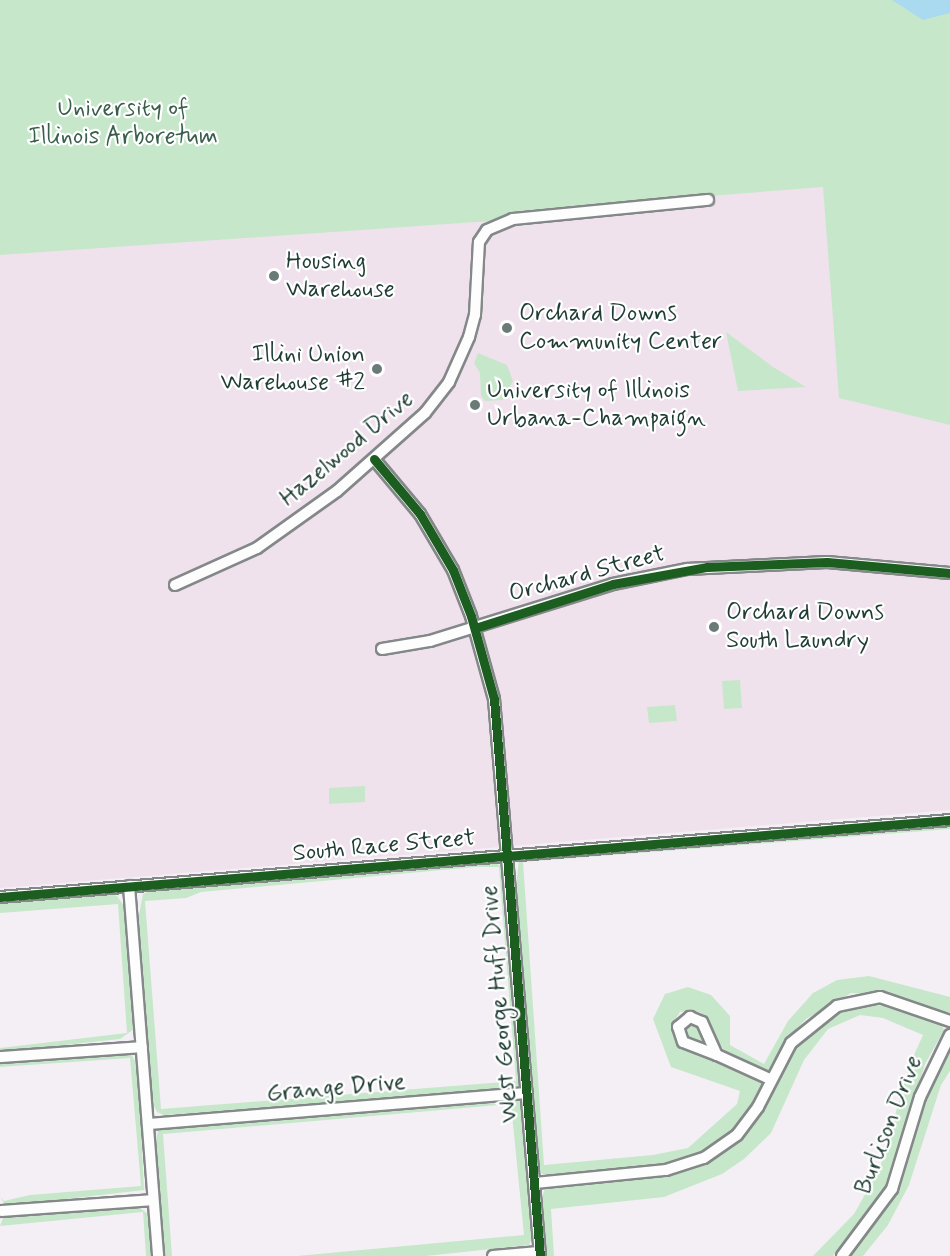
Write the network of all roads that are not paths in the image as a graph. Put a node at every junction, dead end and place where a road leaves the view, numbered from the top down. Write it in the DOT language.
graph roads {
  1 [pos="708,200"];
  2 [pos="374,459"];
  3 [pos="950,573"];
  4 [pos="175,585"];
  5 [pos="475,628"];
  6 [pos="382,649"];
  7 [pos="950,820"];
  8 [pos="508,856"];
  9 [pos="129,886"];
  10 [pos="0,897"];
  11 [pos="950,1021"];
  12 [pos="950,1035"];
  13 [pos="142,1047"];
  14 [pos="717,1055"];
  15 [pos="0,1057"];
  16 [pos="770,1079"];
  17 [pos="527,1093"];
  18 [pos="148,1124"];
  19 [pos="535,1183"];
  20 [pos="153,1200"];
  21 [pos="0,1213"];
  22 [pos="539,1254"];
  23 [pos="158,1256"];
  24 [pos="493,1256"];
  25 [pos="842,1256"];
  1 -- 2 [label="street, Hazelwood Drive"];
  2 -- 4 [label="street, Hazelwood Drive"];
  2 -- 5 [label="street, West George Huff Drive"];
  3 -- 5 [label="street, Orchard Street"];
  5 -- 6 [label="street, Orchard Street"];
  5 -- 8 [label="street, West George Huff Drive"];
  7 -- 8 [label="street, South Race Street"];
  8 -- 9 [label="street, South Race Street"];
  8 -- 17 [label="street, West George Huff Drive"];
  9 -- 10 [label="street, South Race Street"];
  9 -- 13 [label="street"];
  11 -- 16 [label="street"];
  12 -- 25 [label="street, Burlison Drive"];
  13 -- 15 [label="street"];
  13 -- 18 [label="street"];
  14 -- 16 [label="street"];
  16 -- 19 [label="street"];
  17 -- 18 [label="street, Grange Drive"];
  17 -- 19 [label="street, West George Huff Drive"];
  18 -- 20 [label="street"];
  19 -- 22 [label="street, West George Huff Drive"];
  20 -- 21 [label="street"];
  20 -- 23 [label="street"];
  22 -- 24 [label="street"];
}
